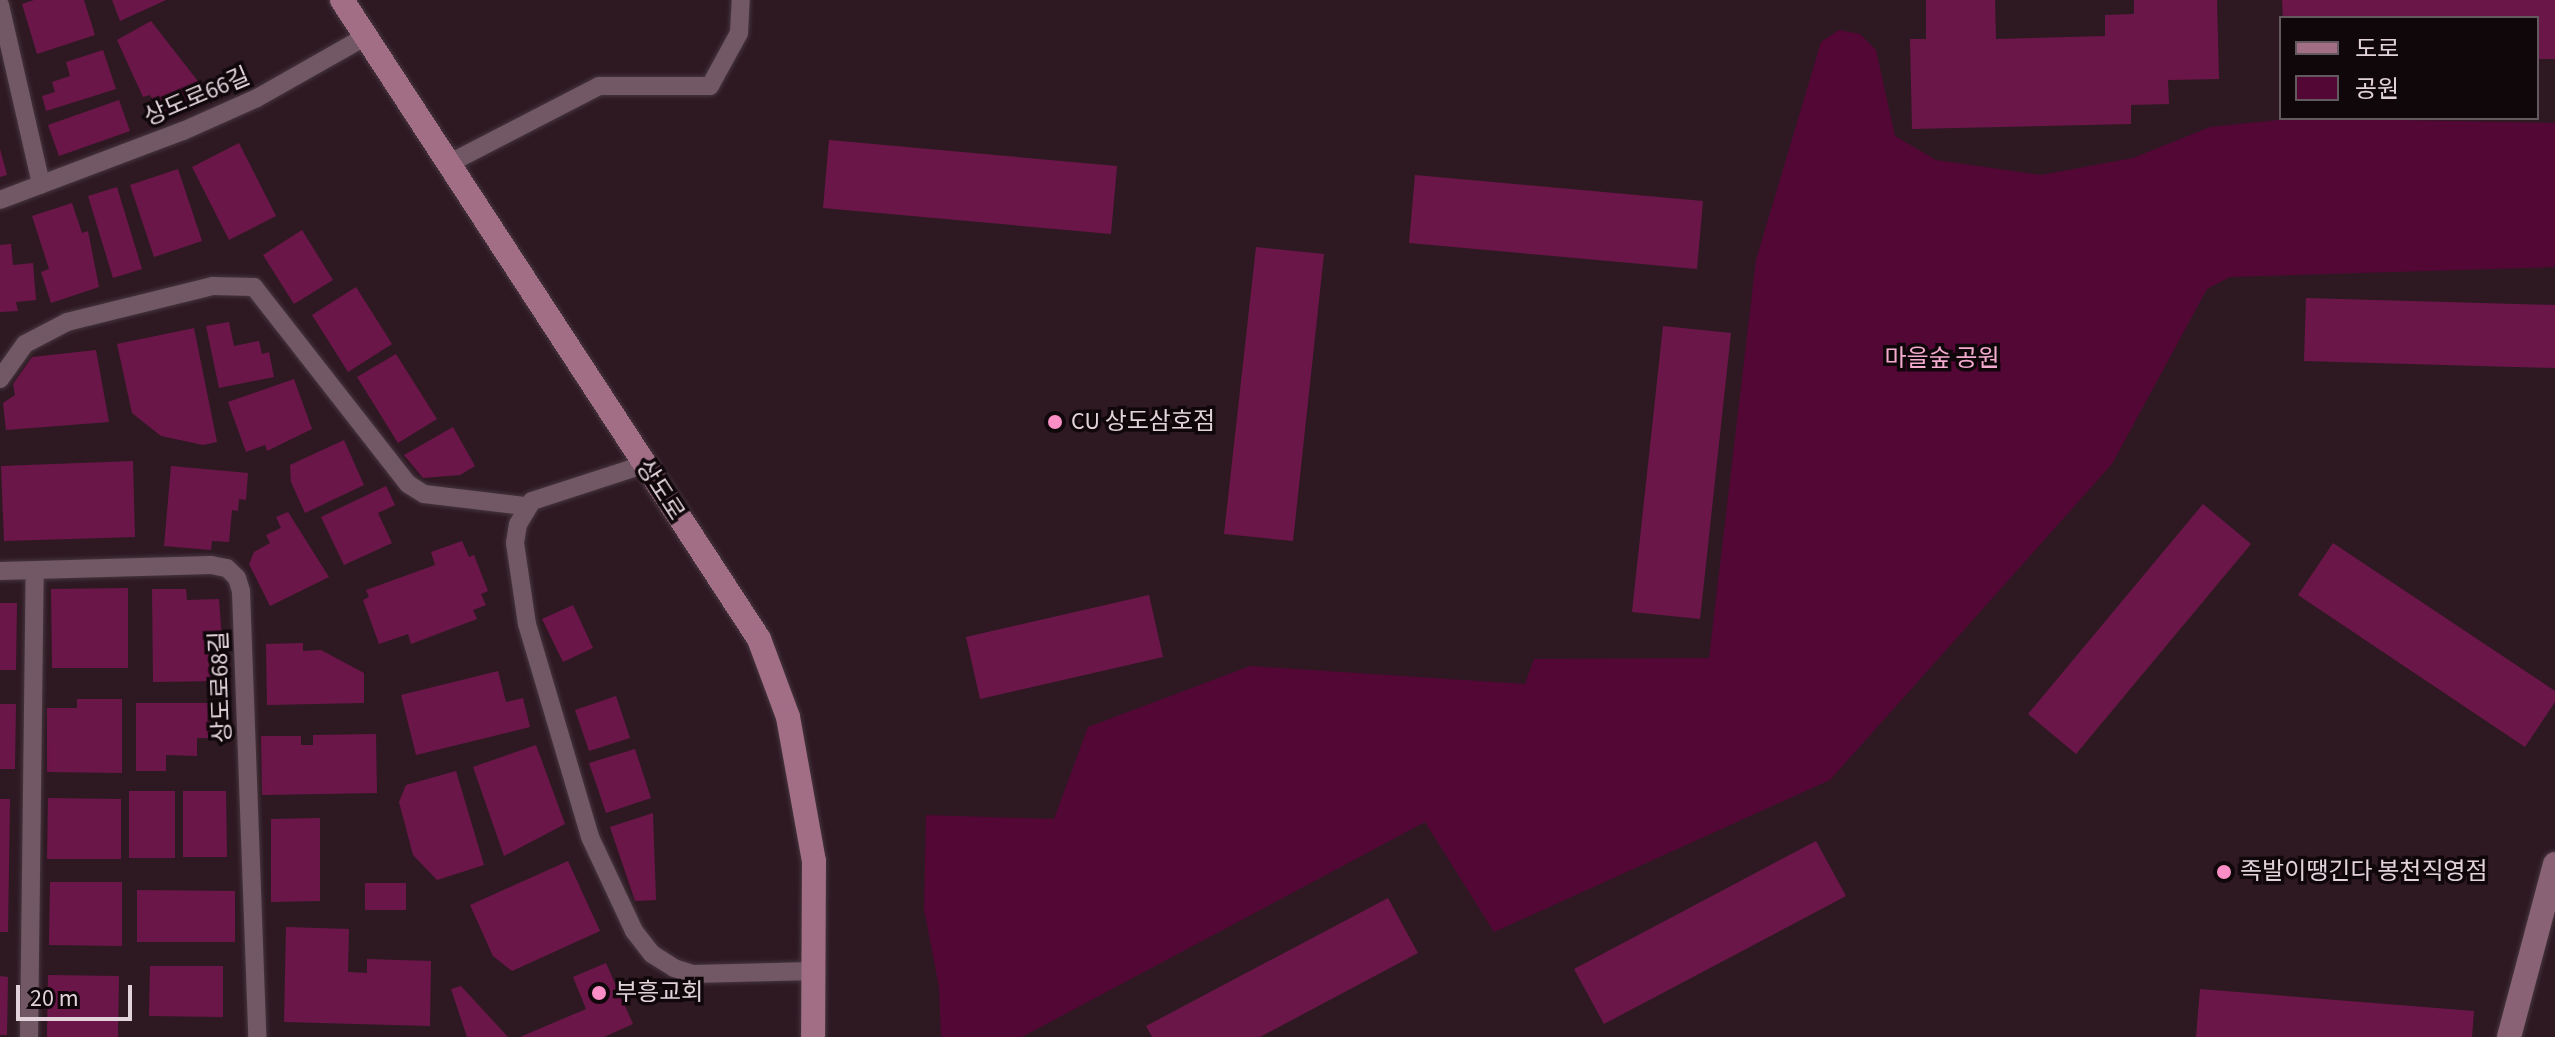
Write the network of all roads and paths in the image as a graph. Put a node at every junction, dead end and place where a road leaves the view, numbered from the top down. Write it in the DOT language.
graph roads {
  1 [pos="342,0"];
  2 [pos="741,0"];
  3 [pos="0,5"];
  4 [pos="365,37"];
  5 [pos="448,164"];
  6 [pos="41,184"];
  7 [pos="0,200"];
  8 [pos="0,379"];
  9 [pos="643,465"];
  10 [pos="524,506"];
  11 [pos="0,571"];
  12 [pos="35,572"];
  13 [pos="2555,864"];
  14 [pos="815,971"];
  15 [pos="29,1037"];
  16 [pos="257,1037"];
  17 [pos="813,1037"];
  18 [pos="2509,1037"];
  1 -- 4 [label="main road, 상도로"];
  2 -- 5 [label="lane"];
  3 -- 6 [label="lane"];
  4 -- 5 [label="main road, 상도로"];
  4 -- 6 [label="lane, 상도로66길"];
  5 -- 9 [label="main road, 상도로"];
  6 -- 7 [label="lane, 상도로66길"];
  8 -- 10 [label="lane"];
  9 -- 10 [label="lane"];
  9 -- 14 [label="main road, 상도로"];
  10 -- 14 [label="lane"];
  11 -- 12 [label="lane, 상도로68길"];
  12 -- 15 [label="lane"];
  12 -- 16 [label="lane, 상도로68길"];
  13 -- 18 [label="street"];
  14 -- 17 [label="main road, 상도로"];
}
